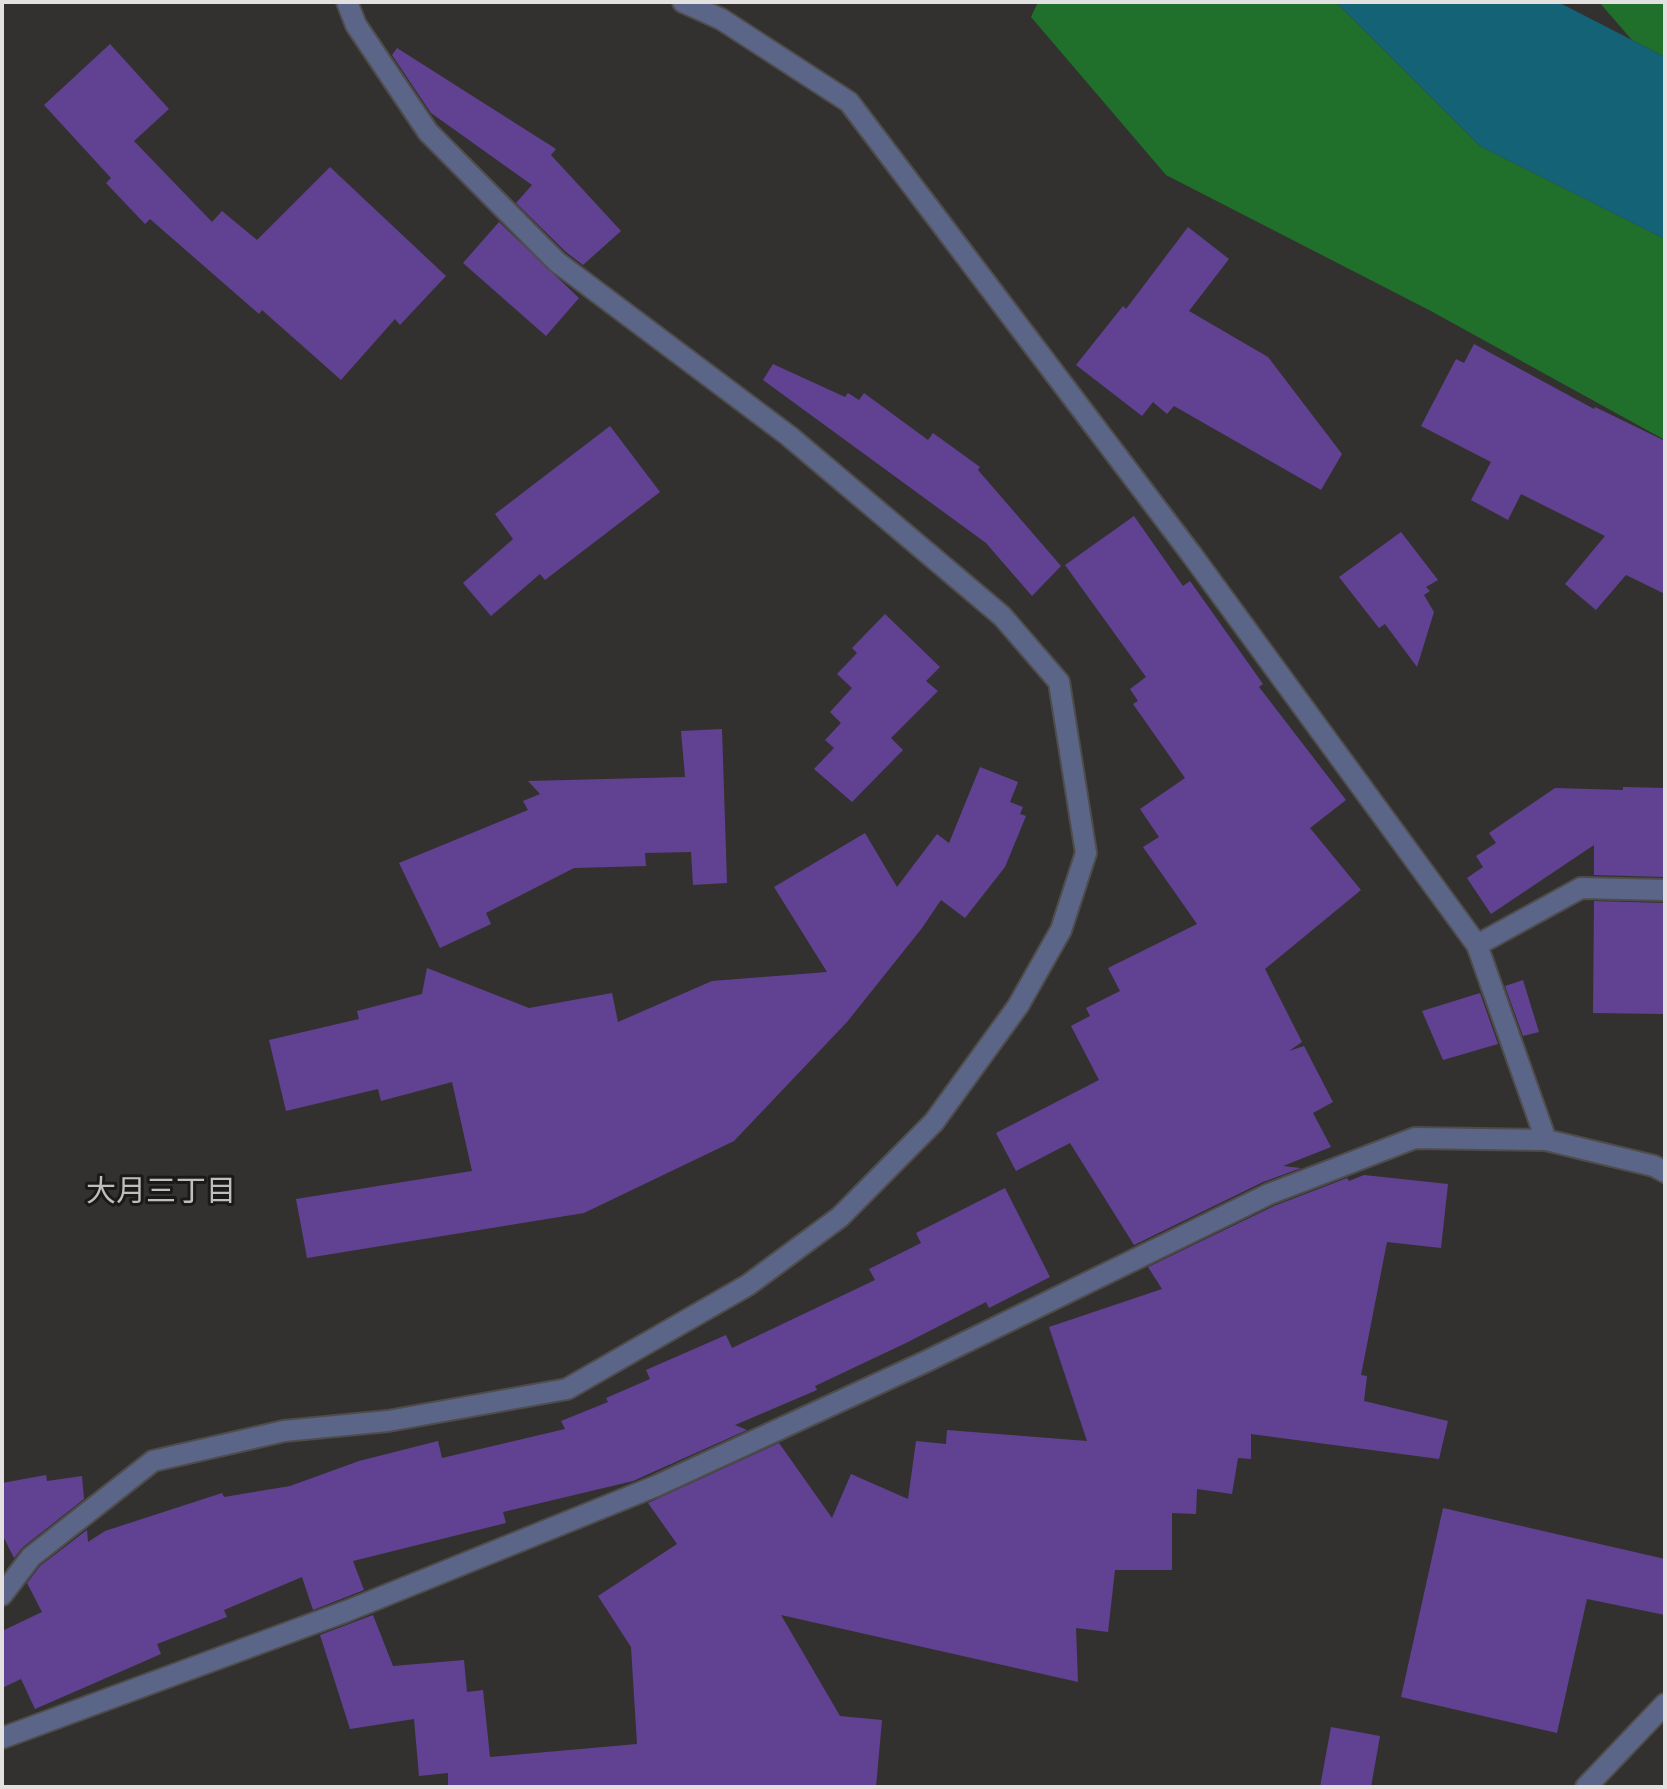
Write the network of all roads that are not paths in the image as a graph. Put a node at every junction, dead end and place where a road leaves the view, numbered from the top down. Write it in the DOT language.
graph roads {
  1 [pos="347,2"];
  2 [pos="683,2"];
  3 [pos="1665,890"];
  4 [pos="1477,945"];
  5 [pos="1546,1140"];
  6 [pos="1665,1172"];
  7 [pos="2,1595"];
  8 [pos="1665,1704"];
  9 [pos="2,1738"];
  10 [pos="1586,1787"];
  1 -- 7 [label="street"];
  2 -- 4 [label="street"];
  3 -- 4 [label="street"];
  4 -- 5 [label="street"];
  5 -- 6 [label="street"];
  5 -- 9 [label="street"];
  8 -- 10 [label="street"];
}
